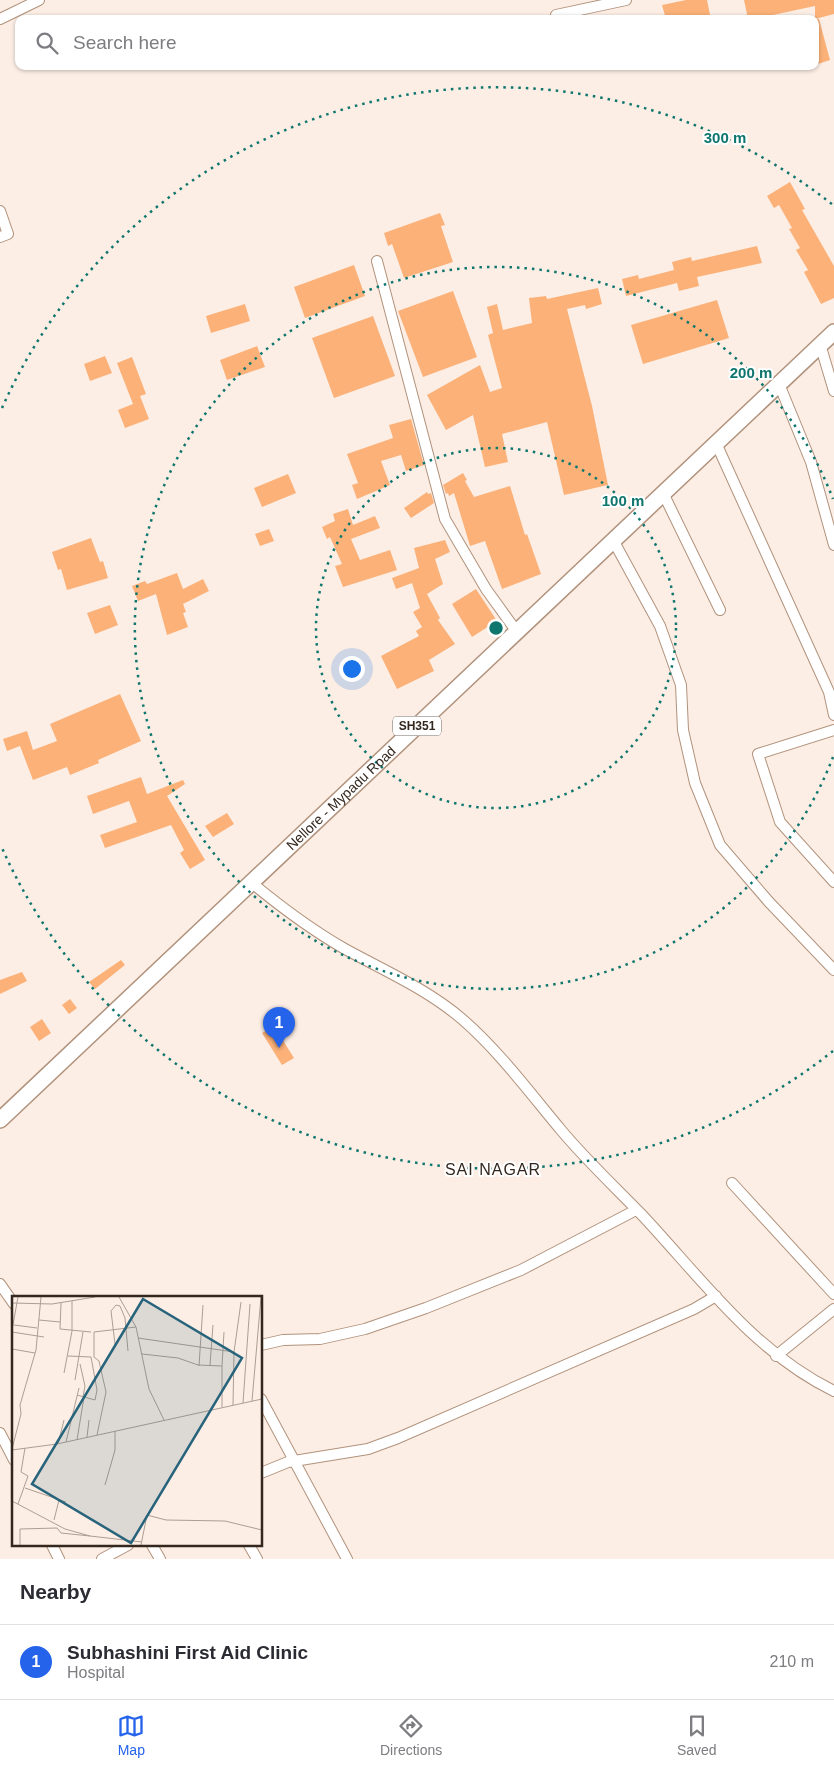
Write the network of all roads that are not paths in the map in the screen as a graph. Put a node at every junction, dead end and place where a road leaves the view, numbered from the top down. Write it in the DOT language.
graph roads {
  1 [pos="39,0"];
  2 [pos="626,0"];
  3 [pos="606,2"];
  4 [pos="556,15"];
  5 [pos="0,19"];
  6 [pos="0,211"];
  7 [pos="0,237"];
  8 [pos="377,261"];
  9 [pos="834,332"];
  10 [pos="820,344"];
  11 [pos="779,384"];
  12 [pos="834,391"];
  13 [pos="716,443"];
  14 [pos="663,493"];
  15 [pos="613,540"];
  16 [pos="834,545"];
  17 [pos="720,610"];
  18 [pos="517,632"];
  19 [pos="834,715"];
  20 [pos="834,730"];
  21 [pos="834,882"];
  22 [pos="252,883"];
  23 [pos="834,970"];
  24 [pos="0,1120"];
  25 [pos="732,1183"];
  26 [pos="636,1210"];
  27 [pos="0,1284"];
  28 [pos="834,1294"];
  29 [pos="716,1296"];
  30 [pos="12,1301"];
  31 [pos="834,1308"];
  32 [pos="262,1345"];
  33 [pos="776,1356"];
  34 [pos="834,1391"];
  35 [pos="262,1401"];
  36 [pos="0,1433"];
  37 [pos="12,1456"];
  38 [pos="0,1458"];
  39 [pos="294,1460"];
  40 [pos="262,1473"];
  41 [pos="53,1546"];
  42 [pos="126,1546"];
  43 [pos="153,1546"];
  44 [pos="250,1546"];
  45 [pos="60,1559"];
  46 [pos="102,1559"];
  47 [pos="160,1559"];
  48 [pos="257,1559"];
  49 [pos="347,1559"];
  1 -- 5 [label="street"];
  2 -- 3 [label="street"];
  3 -- 4 [label="street"];
  6 -- 7 [label="street"];
  8 -- 18 [label="street"];
  9 -- 10 [label="main road, Nellore - Mypadu Road / SH351"];
  10 -- 11 [label="main road, Nellore - Mypadu Road / SH351"];
  10 -- 12 [label="street"];
  11 -- 13 [label="main road, Nellore - Mypadu Road / SH351"];
  11 -- 16 [label="street"];
  13 -- 14 [label="main road, Nellore - Mypadu Road / SH351"];
  13 -- 19 [label="street"];
  14 -- 15 [label="main road, Nellore - Mypadu Road / SH351"];
  14 -- 17 [label="street"];
  15 -- 18 [label="main road, Nellore - Mypadu Road / SH351"];
  15 -- 23 [label="street"];
  18 -- 22 [label="main road, Nellore - Mypadu Road / SH351"];
  20 -- 21 [label="street"];
  22 -- 24 [label="main road, Nellore - Mypadu Road / SH351"];
  22 -- 26 [label="street"];
  25 -- 28 [label="street"];
  26 -- 29 [label="street"];
  26 -- 32 [label="street"];
  27 -- 30 [label="street"];
  29 -- 33 [label="street"];
  29 -- 39 [label="street"];
  31 -- 33 [label="street"];
  33 -- 34 [label="street"];
  35 -- 39 [label="street"];
  36 -- 37 [label="street"];
  37 -- 38 [label="street"];
  39 -- 40 [label="street"];
  39 -- 49 [label="street"];
  41 -- 45 [label="street"];
  42 -- 46 [label="street"];
  43 -- 47 [label="street"];
  44 -- 48 [label="street"];
}
